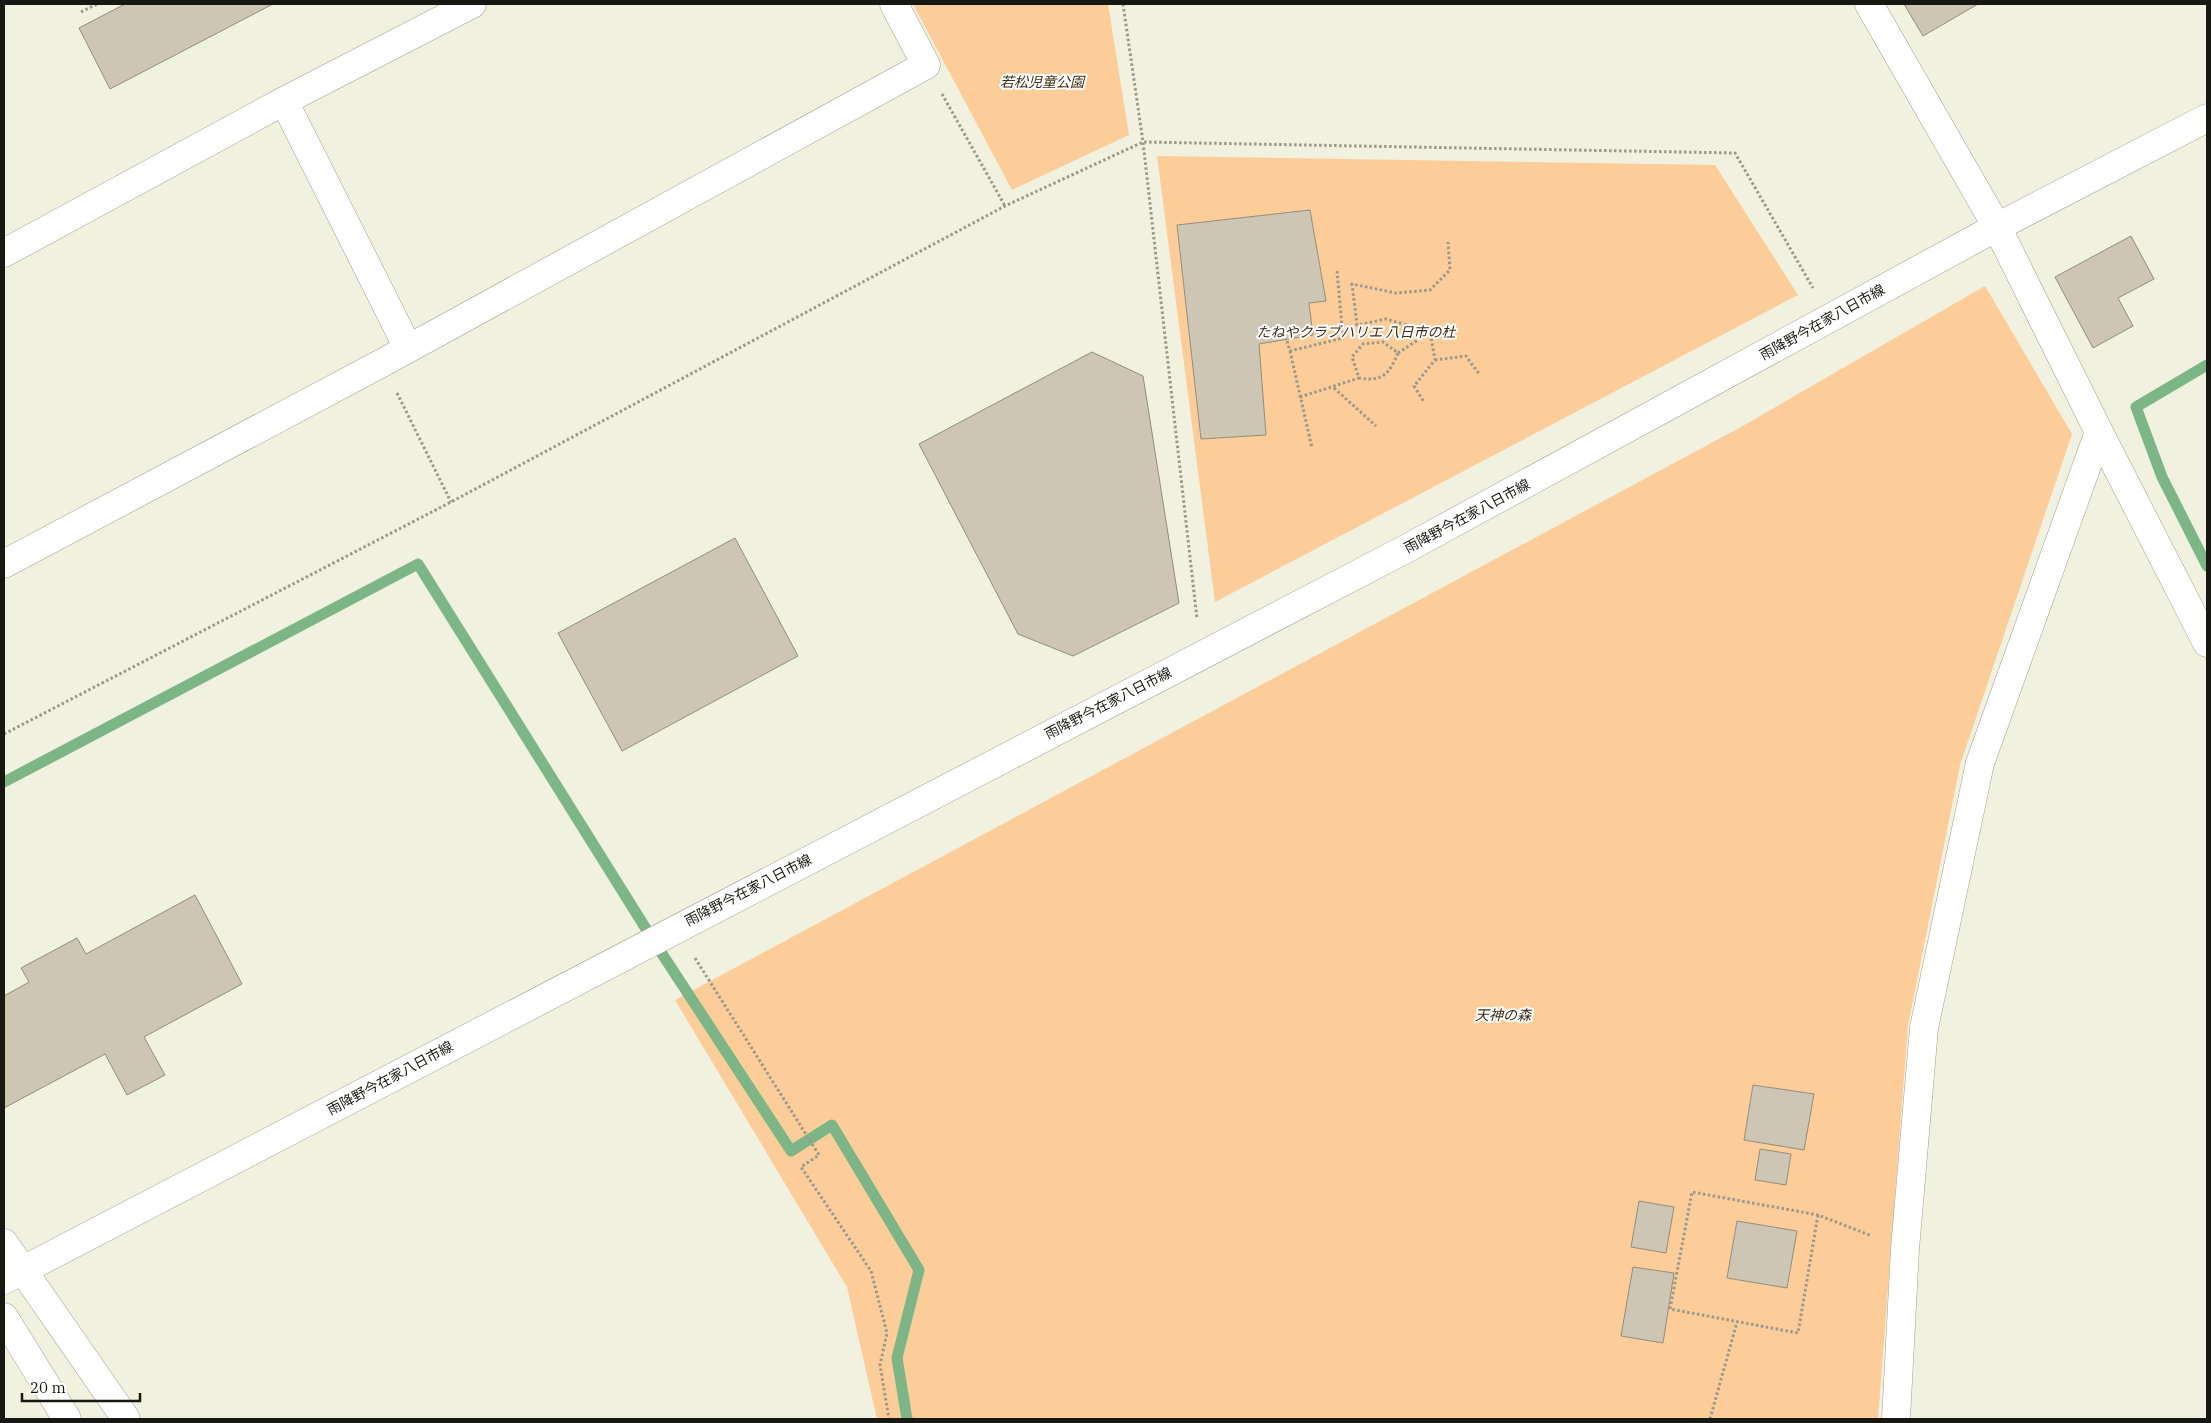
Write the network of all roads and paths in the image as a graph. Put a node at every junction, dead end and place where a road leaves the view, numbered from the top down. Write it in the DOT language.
graph roads {
  1 [pos="97,4"];
  2 [pos="472,4"];
  3 [pos="894,4"];
  4 [pos="1123,4"];
  5 [pos="1869,4"];
  6 [pos="81,12"];
  7 [pos="926,65"];
  8 [pos="284,101"];
  9 [pos="2207,118"];
  10 [pos="1143,142"];
  11 [pos="1004,206"];
  12 [pos="1997,227"];
  13 [pos="1448,242"];
  14 [pos="4,253"];
  15 [pos="1338,272"];
  16 [pos="1817,294"];
  17 [pos="1430,332"];
  18 [pos="1286,340"];
  19 [pos="408,348"];
  20 [pos="1290,351"];
  21 [pos="1398,353"];
  22 [pos="1435,360"];
  23 [pos="382,363"];
  24 [pos="1480,375"];
  25 [pos="1359,378"];
  26 [pos="1334,388"];
  27 [pos="1300,397"];
  28 [pos="1424,402"];
  29 [pos="1376,426"];
  30 [pos="2099,432"];
  31 [pos="1312,448"];
  32 [pos="450,502"];
  33 [pos="4,564"];
  34 [pos="1198,629"];
  35 [pos="2207,643"];
  36 [pos="4,734"];
  37 [pos="695,958"];
  38 [pos="1818,1215"];
  39 [pos="4,1243"];
  40 [pos="1905,1249"];
  41 [pos="13,1276"];
  42 [pos="4,1317"];
  43 [pos="1738,1322"];
  44 [pos="67,1419"];
  45 [pos="126,1419"];
  46 [pos="889,1419"];
  47 [pos="1710,1419"];
  48 [pos="1896,1419"];
  1 -- 6 [label="path"];
  2 -- 8 [label="street"];
  3 -- 7 [label="street"];
  4 -- 10 [label="path"];
  5 -- 12 [label="street"];
  7 -- 11 [label="path"];
  7 -- 19 [label="street"];
  8 -- 14 [label="street"];
  8 -- 19 [label="street"];
  9 -- 12 [label="street, 雨降野今在家八日市線"];
  10 -- 11 [label="path"];
  10 -- 16 [label="path"];
  10 -- 34 [label="path"];
  11 -- 32 [label="path"];
  12 -- 30 [label="street"];
  12 -- 41 [label="street, 雨降野今在家八日市線"];
  13 -- 17 [label="path"];
  15 -- 20 [label="path"];
  17 -- 21 [label="path"];
  17 -- 22 [label="path"];
  18 -- 20 [label="path"];
  19 -- 23 [label="street"];
  20 -- 27 [label="path"];
  21 -- 25 [label="path"];
  21 -- 25 [label="path"];
  22 -- 24 [label="path"];
  22 -- 28 [label="path"];
  23 -- 32 [label="path"];
  23 -- 33 [label="street"];
  25 -- 26 [label="path"];
  26 -- 27 [label="path"];
  26 -- 29 [label="path"];
  27 -- 31 [label="path"];
  30 -- 35 [label="street"];
  30 -- 40 [label="street"];
  32 -- 36 [label="path"];
  37 -- 46 [label="path"];
  38 -- 40 [label="path"];
  38 -- 43 [label="path"];
  38 -- 43 [label="path"];
  39 -- 41 [label="street"];
  40 -- 48 [label="street"];
  41 -- 45 [label="street"];
  42 -- 44 [label="street"];
  43 -- 47 [label="path"];
}
